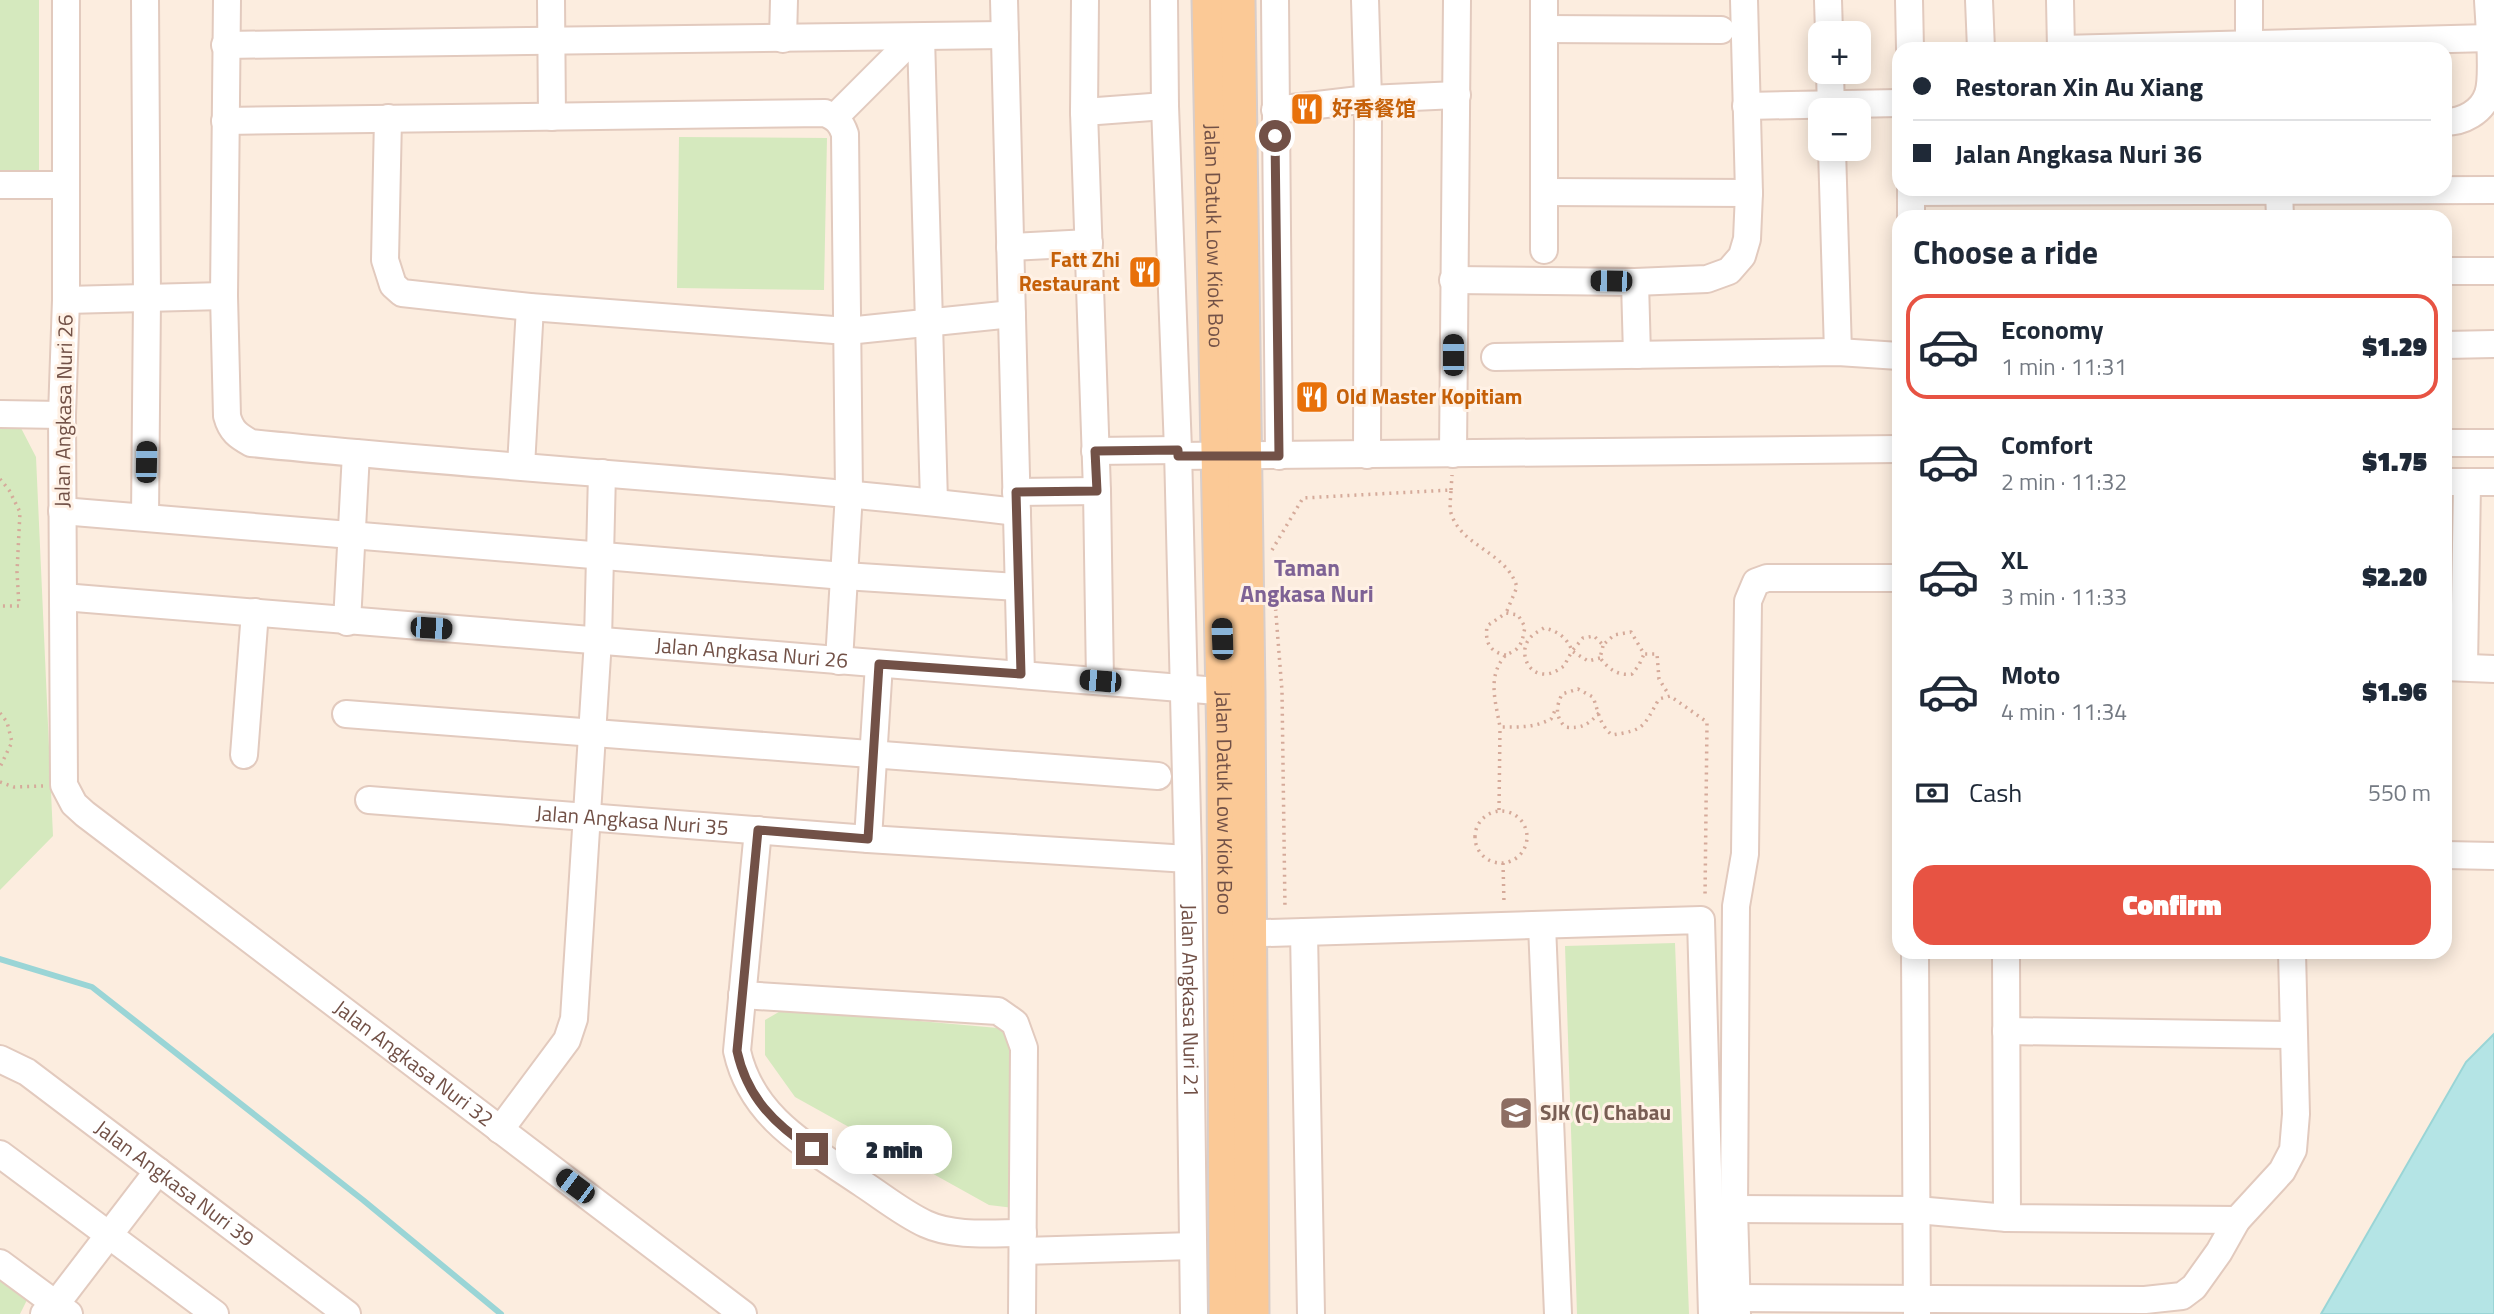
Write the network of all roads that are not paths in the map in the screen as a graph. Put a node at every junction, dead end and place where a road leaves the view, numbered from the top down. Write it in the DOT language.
graph roads {
  1 [pos="65,0"];
  2 [pos="145,0"];
  3 [pos="226,0"];
  4 [pos="551,0"];
  5 [pos="784,0"];
  6 [pos="1004,0"];
  7 [pos="1085,0"];
  8 [pos="1164,0"];
  9 [pos="1209,0"];
  10 [pos="1238,0"];
  11 [pos="1275,0"];
  12 [pos="1366,0"];
  13 [pos="1457,0"];
  14 [pos="1544,0"];
  15 [pos="1744,0"];
  16 [pos="1828,0"];
  17 [pos="1909,0"];
  18 [pos="1979,0"];
  19 [pos="2060,0"];
  20 [pos="2249,0"];
  21 [pos="2488,0"];
  22 [pos="1829,21"];
  23 [pos="1544,29"];
  24 [pos="1721,30"];
  25 [pos="1005,35"];
  26 [pos="918,37"];
  27 [pos="2490,38"];
  28 [pos="783,39"];
  29 [pos="1910,42"];
  30 [pos="1981,42"];
  31 [pos="2061,42"];
  32 [pos="2249,42"];
  33 [pos="2370,42"];
  34 [pos="551,43"];
  35 [pos="225,45"];
  36 [pos="1457,95"];
  37 [pos="1368,99"];
  38 [pos="1892,103"];
  39 [pos="1871,105"];
  40 [pos="1165,106"];
  41 [pos="1746,106"];
  42 [pos="1808,107"];
  43 [pos="1275,110"];
  44 [pos="1084,112"];
  45 [pos="552,117"];
  46 [pos="835,117"];
  47 [pos="388,118"];
  48 [pos="2452,120"];
  49 [pos="225,121"];
  50 [pos="1832,161"];
  51 [pos="0,185"];
  52 [pos="66,185"];
  53 [pos="2452,190"];
  54 [pos="2494,190"];
  55 [pos="1544,192"];
  56 [pos="1748,193"];
  57 [pos="1966,196"];
  58 [pos="2164,196"];
  59 [pos="2337,196"];
  60 [pos="1911,199"];
  61 [pos="2280,204"];
  62 [pos="1089,243"];
  63 [pos="1010,247"];
  64 [pos="1545,250"];
  65 [pos="2452,271"];
  66 [pos="2494,271"];
  67 [pos="1453,280"];
  68 [pos="1635,282"];
  69 [pos="224,296"];
  70 [pos="147,298"];
  71 [pos="66,300"];
  72 [pos="530,307"];
  73 [pos="1012,314"];
  74 [pos="930,322"];
  75 [pos="847,331"];
  76 [pos="2494,344"];
  77 [pos="2452,345"];
  78 [pos="1838,352"];
  79 [pos="1637,355"];
  80 [pos="1892,356"];
  81 [pos="1495,357"];
  82 [pos="0,415"];
  83 [pos="62,415"];
  84 [pos="2452,443"];
  85 [pos="2494,443"];
  86 [pos="1892,449"];
  87 [pos="1095,451"];
  88 [pos="356,453"];
  89 [pos="1178,453"];
  90 [pos="1453,454"];
  91 [pos="1367,455"];
  92 [pos="1230,456"];
  93 [pos="1279,456"];
  94 [pos="521,466"];
  95 [pos="601,473"];
  96 [pos="2456,482"];
  97 [pos="2494,482"];
  98 [pos="1097,491"];
  99 [pos="849,493"];
  100 [pos="934,502"];
  101 [pos="1017,502"];
  102 [pos="62,512"];
  103 [pos="145,517"];
  104 [pos="352,536"];
  105 [pos="600,556"];
  106 [pos="845,576"];
  107 [pos="1892,578"];
  108 [pos="1018,587"];
  109 [pos="63,597"];
  110 [pos="255,612"];
  111 [pos="347,622"];
  112 [pos="598,640"];
  113 [pos="839,661"];
  114 [pos="879,664"];
  115 [pos="2454,667"];
  116 [pos="2494,669"];
  117 [pos="1021,674"];
  118 [pos="1100,681"];
  119 [pos="1183,688"];
  120 [pos="1235,692"];
  121 [pos="346,714"];
  122 [pos="592,734"];
  123 [pos="873,754"];
  124 [pos="244,755"];
  125 [pos="1158,776"];
  126 [pos="369,800"];
  127 [pos="85,814"];
  128 [pos="588,816"];
  129 [pos="758,830"];
  130 [pos="868,839"];
  131 [pos="2452,855"];
  132 [pos="2494,856"];
  133 [pos="1188,859"];
  134 [pos="1542,925"];
  135 [pos="1304,932"];
  136 [pos="1237,934"];
  137 [pos="1916,959"];
  138 [pos="2006,959"];
  139 [pos="2292,959"];
  140 [pos="742,995"];
  141 [pos="2006,1031"];
  142 [pos="2293,1035"];
  143 [pos="0,1059"];
  144 [pos="500,1130"];
  145 [pos="0,1154"];
  146 [pos="158,1171"];
  147 [pos="1734,1209"];
  148 [pos="1917,1210"];
  149 [pos="2007,1219"];
  150 [pos="2237,1220"];
  151 [pos="108,1236"];
  152 [pos="1023,1242"];
  153 [pos="1193,1247"];
  154 [pos="0,1263"];
  155 [pos="1737,1306"];
  156 [pos="1917,1306"];
  157 [pos="56,1311"];
  158 [pos="215,1314"];
  159 [pos="348,1314"];
  160 [pos="743,1314"];
  161 [pos="1022,1314"];
  162 [pos="1194,1314"];
  163 [pos="1226,1314"];
  164 [pos="1252,1314"];
  165 [pos="1311,1314"];
  166 [pos="1558,1314"];
  167 [pos="1712,1314"];
  1 -- 52 [label="street, Jalan Angkasa Nuri 26"];
  2 -- 70 [label="street"];
  3 -- 35 [label="street"];
  4 -- 34 [label="street"];
  5 -- 28 [label="street"];
  6 -- 25 [label="street"];
  7 -- 44 [label="street"];
  8 -- 40 [label="street, Jalan Angkasa Nuri 21"];
  9 -- 92 [label="main road, Jalan Datuk Low Kiok Boo"];
  10 -- 92 [label="main road, Jalan Datuk Low Kiok Boo"];
  11 -- 43 [label="street"];
  12 -- 37 [label="street"];
  13 -- 36 [label="street"];
  14 -- 23 [label="street"];
  15 -- 41 [label="street"];
  16 -- 22 [label="street"];
  17 -- 29 [label="street"];
  18 -- 30 [label="street"];
  19 -- 31 [label="street"];
  20 -- 32 [label="street"];
  21 -- 27 [label="street"];
  23 -- 24 [label="street"];
  23 -- 55 [label="street"];
  25 -- 26 [label="street"];
  25 -- 63 [label="street"];
  26 -- 28 [label="street"];
  26 -- 46 [label="street"];
  26 -- 74 [label="street"];
  27 -- 33 [label="street"];
  27 -- 48 [label="street"];
  28 -- 34 [label="street"];
  34 -- 35 [label="street"];
  34 -- 45 [label="street"];
  35 -- 49 [label="street"];
  36 -- 37 [label="street"];
  36 -- 67 [label="street"];
  37 -- 43 [label="street"];
  37 -- 91 [label="street"];
  38 -- 39 [label="street"];
  40 -- 44 [label="street"];
  40 -- 89 [label="street, Jalan Angkasa Nuri 21"];
  41 -- 42 [label="street"];
  41 -- 56 [label="street"];
  43 -- 93 [label="street"];
  44 -- 62 [label="street"];
  45 -- 46 [label="street"];
  45 -- 47 [label="street"];
  46 -- 75 [label="street"];
  47 -- 49 [label="street"];
  47 -- 72 [label="street"];
  49 -- 69 [label="street"];
  50 -- 78 [label="street"];
  51 -- 52 [label="street"];
  52 -- 71 [label="street, Jalan Angkasa Nuri 26"];
  53 -- 54 [label="street"];
  55 -- 56 [label="street"];
  55 -- 64 [label="street"];
  56 -- 68 [label="street"];
  57 -- 60 [label="street"];
  58 -- 61 [label="street"];
  59 -- 61 [label="street"];
  62 -- 63 [label="street"];
  62 -- 87 [label="street"];
  63 -- 73 [label="street"];
  65 -- 66 [label="street"];
  67 -- 68 [label="street"];
  67 -- 90 [label="street"];
  68 -- 79 [label="street"];
  69 -- 70 [label="street"];
  69 -- 88 [label="street"];
  70 -- 71 [label="street"];
  70 -- 103 [label="street"];
  71 -- 83 [label="street, Jalan Angkasa Nuri 26"];
  72 -- 75 [label="street"];
  72 -- 94 [label="street"];
  73 -- 74 [label="street"];
  73 -- 101 [label="street"];
  74 -- 75 [label="street"];
  74 -- 100 [label="street"];
  75 -- 99 [label="street"];
  76 -- 77 [label="street"];
  78 -- 79 [label="street"];
  78 -- 80 [label="street"];
  79 -- 81 [label="street"];
  82 -- 83 [label="street"];
  83 -- 102 [label="street, Jalan Angkasa Nuri 26"];
  84 -- 85 [label="street"];
  86 -- 90 [label="street"];
  87 -- 89 [label="street"];
  87 -- 98 [label="street"];
  88 -- 94 [label="street"];
  88 -- 104 [label="street"];
  89 -- 92 [label="street"];
  89 -- 119 [label="street, Jalan Angkasa Nuri 21"];
  90 -- 91 [label="street"];
  91 -- 93 [label="street"];
  92 -- 93 [label="street"];
  92 -- 120 [label="main road, Jalan Datuk Low Kiok Boo"];
  94 -- 95 [label="street"];
  95 -- 99 [label="street"];
  95 -- 105 [label="street"];
  96 -- 97 [label="street"];
  96 -- 115 [label="street"];
  98 -- 101 [label="street"];
  98 -- 118 [label="street"];
  99 -- 100 [label="street"];
  99 -- 106 [label="street"];
  100 -- 101 [label="street"];
  101 -- 108 [label="street"];
  102 -- 103 [label="street"];
  102 -- 109 [label="street, Jalan Angkasa Nuri 26"];
  103 -- 104 [label="street"];
  104 -- 105 [label="street"];
  104 -- 111 [label="street"];
  105 -- 106 [label="street"];
  105 -- 112 [label="street"];
  106 -- 108 [label="street"];
  106 -- 113 [label="street"];
  107 -- 147 [label="street"];
  108 -- 117 [label="street"];
  109 -- 110 [label="street, Jalan Angkasa Nuri 26"];
  109 -- 127 [label="street, Jalan Angkasa Nuri 26"];
  110 -- 111 [label="street, Jalan Angkasa Nuri 26"];
  110 -- 124 [label="street"];
  111 -- 112 [label="street, Jalan Angkasa Nuri 26"];
  112 -- 113 [label="street, Jalan Angkasa Nuri 26"];
  112 -- 122 [label="street"];
  113 -- 114 [label="street, Jalan Angkasa Nuri 26"];
  114 -- 117 [label="street, Jalan Angkasa Nuri 26"];
  114 -- 123 [label="street"];
  115 -- 116 [label="street"];
  117 -- 118 [label="street, Jalan Angkasa Nuri 26"];
  118 -- 119 [label="street, Jalan Angkasa Nuri 26"];
  119 -- 120 [label="street, Jalan Angkasa Nuri 26"];
  119 -- 133 [label="street, Jalan Angkasa Nuri 21"];
  120 -- 136 [label="main road, Jalan Datuk Low Kiok Boo"];
  121 -- 122 [label="street"];
  122 -- 123 [label="street"];
  122 -- 128 [label="street"];
  123 -- 125 [label="street"];
  123 -- 130 [label="street"];
  126 -- 128 [label="street, Jalan Angkasa Nuri 35"];
  127 -- 144 [label="street, Jalan Angkasa Nuri 32"];
  128 -- 129 [label="street, Jalan Angkasa Nuri 35"];
  128 -- 144 [label="street"];
  129 -- 130 [label="street, Jalan Angkasa Nuri 35"];
  129 -- 140 [label="street"];
  130 -- 133 [label="street, Jalan Angkasa Nuri 35"];
  131 -- 132 [label="street"];
  133 -- 153 [label="street, Jalan Angkasa Nuri 21"];
  134 -- 135 [label="street"];
  134 -- 166 [label="street"];
  134 -- 167 [label="street"];
  135 -- 136 [label="street"];
  135 -- 165 [label="street"];
  136 -- 163 [label="main road, Jalan Datuk Low Kiok Boo"];
  136 -- 164 [label="main road, Jalan Datuk Low Kiok Boo"];
  137 -- 148 [label="street"];
  138 -- 141 [label="street"];
  139 -- 142 [label="street"];
  140 -- 152 [label="street"];
  140 -- 152 [label="street"];
  141 -- 142 [label="street"];
  141 -- 149 [label="street"];
  142 -- 150 [label="street"];
  143 -- 146 [label="street, Jalan Angkasa Nuri 39"];
  144 -- 160 [label="street, Jalan Angkasa Nuri 32"];
  145 -- 151 [label="street"];
  146 -- 151 [label="street"];
  146 -- 159 [label="street, Jalan Angkasa Nuri 39"];
  147 -- 148 [label="street"];
  147 -- 155 [label="street"];
  148 -- 149 [label="street"];
  148 -- 156 [label="street"];
  149 -- 150 [label="street"];
  150 -- 156 [label="street"];
  151 -- 157 [label="street"];
  151 -- 158 [label="street"];
  152 -- 153 [label="street"];
  152 -- 161 [label="street"];
  153 -- 162 [label="street, Jalan Angkasa Nuri 21"];
  154 -- 157 [label="street"];
  155 -- 156 [label="street"];
}
